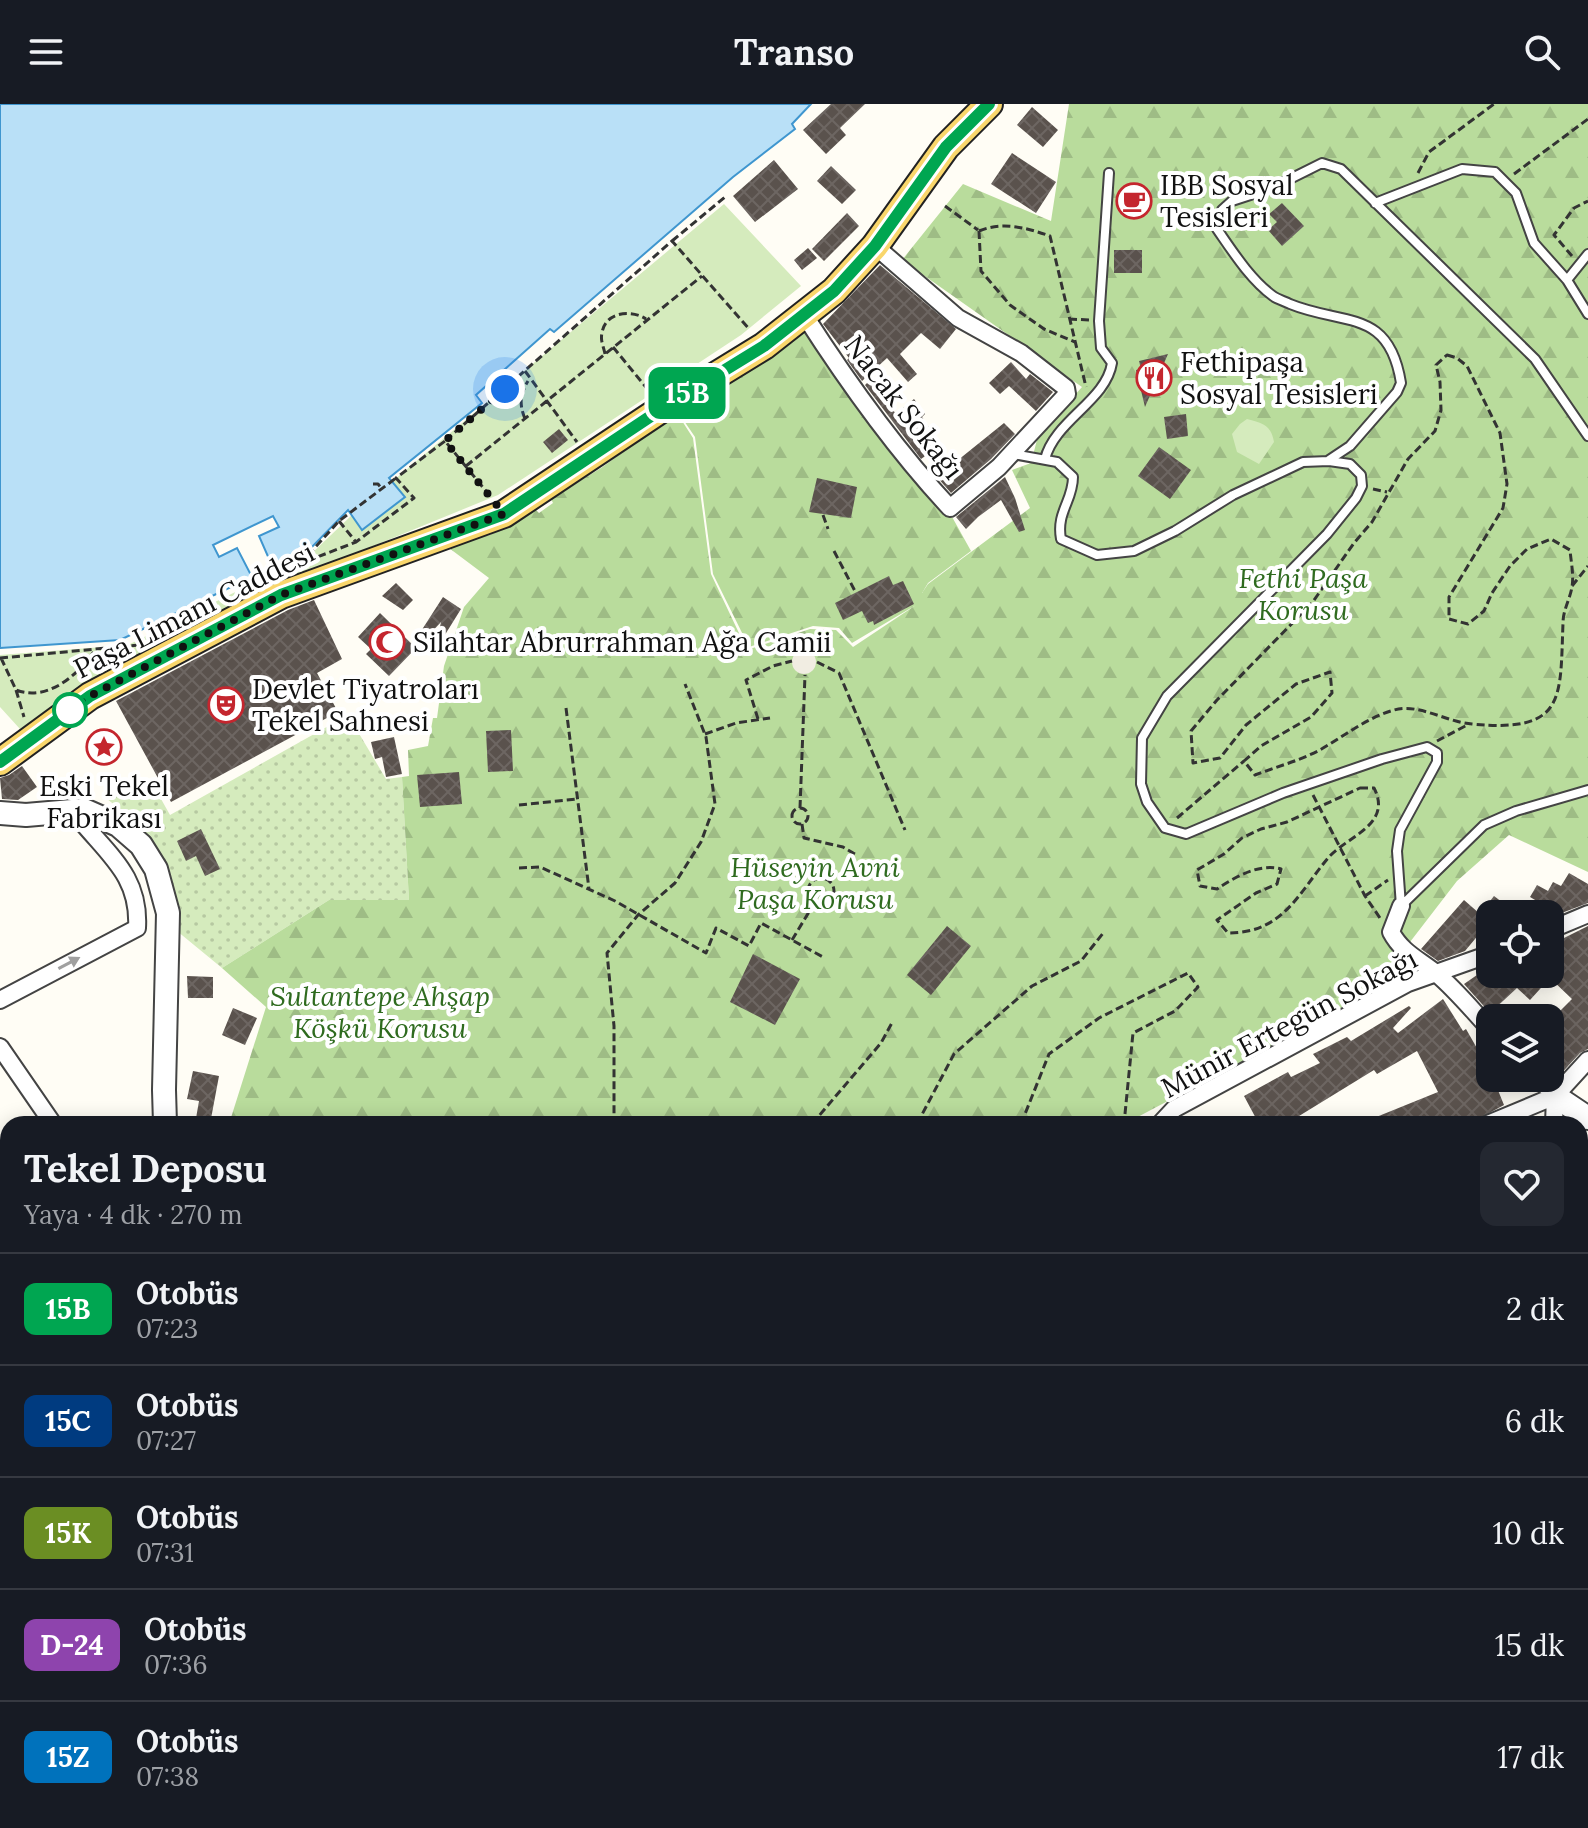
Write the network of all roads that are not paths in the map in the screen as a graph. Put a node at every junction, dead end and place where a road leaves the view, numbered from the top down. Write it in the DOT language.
graph roads {
  1 [pos="989,104"];
  2 [pos="1109,173"];
  3 [pos="1375,203"];
  4 [pos="875,246"];
  5 [pos="1588,254"];
  6 [pos="1567,280"];
  7 [pos="1588,314"];
  8 [pos="805,316"];
  9 [pos="1588,436"];
  10 [pos="1013,454"];
  11 [pos="1045,459"];
  12 [pos="1329,461"];
  13 [pos="0,762"];
  14 [pos="1588,790"];
  15 [pos="0,813"];
  16 [pos="83,816"];
  17 [pos="0,826"];
  18 [pos="1401,906"];
  19 [pos="1588,914"];
  20 [pos="1564,924"];
  21 [pos="1476,959"];
  22 [pos="1437,974"];
  23 [pos="0,1000"];
  24 [pos="1476,1014"];
  25 [pos="0,1047"];
  26 [pos="1588,1060"];
  27 [pos="1551,1092"];
  28 [pos="1555,1096"];
  29 [pos="47,1116"];
  30 [pos="165,1116"];
  31 [pos="1167,1116"];
  32 [pos="1507,1116"];
  33 [pos="1554,1116"];
  34 [pos="1585,1116"];
  1 -- 4 [label="main road, Paşa Limanı Caddesi"];
  2 -- 11 [label="lane"];
  3 -- 6 [label="lane"];
  3 -- 9 [label="lane"];
  3 -- 12 [label="lane"];
  4 -- 8 [label="main road, Paşa Limanı Caddesi"];
  4 -- 10 [label="street, Nacak Sokağı"];
  5 -- 6 [label="lane"];
  6 -- 7 [label="lane"];
  8 -- 10 [label="street, Nacak Sokağı"];
  8 -- 13 [label="main road, Paşa Limanı Caddesi"];
  10 -- 11 [label="lane"];
  11 -- 12 [label="lane"];
  12 -- 18 [label="lane"];
  14 -- 18 [label="lane"];
  15 -- 16 [label="street"];
  16 -- 17 [label="street"];
  23 -- 16 [label="street, one-way"];
  16 -- 30 [label="street"];
  18 -- 22 [label="street"];
  19 -- 20 [label="street"];
  21 -- 22 [label="street, Münir Ertegün Sokağı"];
  22 -- 24 [label="street"];
  22 -- 31 [label="street, Münir Ertegün Sokağı"];
  25 -- 29 [label="street"];
  26 -- 28 [label="street"];
  27 -- 28 [label="street"];
  28 -- 32 [label="street"];
  28 -- 33 [label="street"];
  28 -- 34 [label="street"];
}
